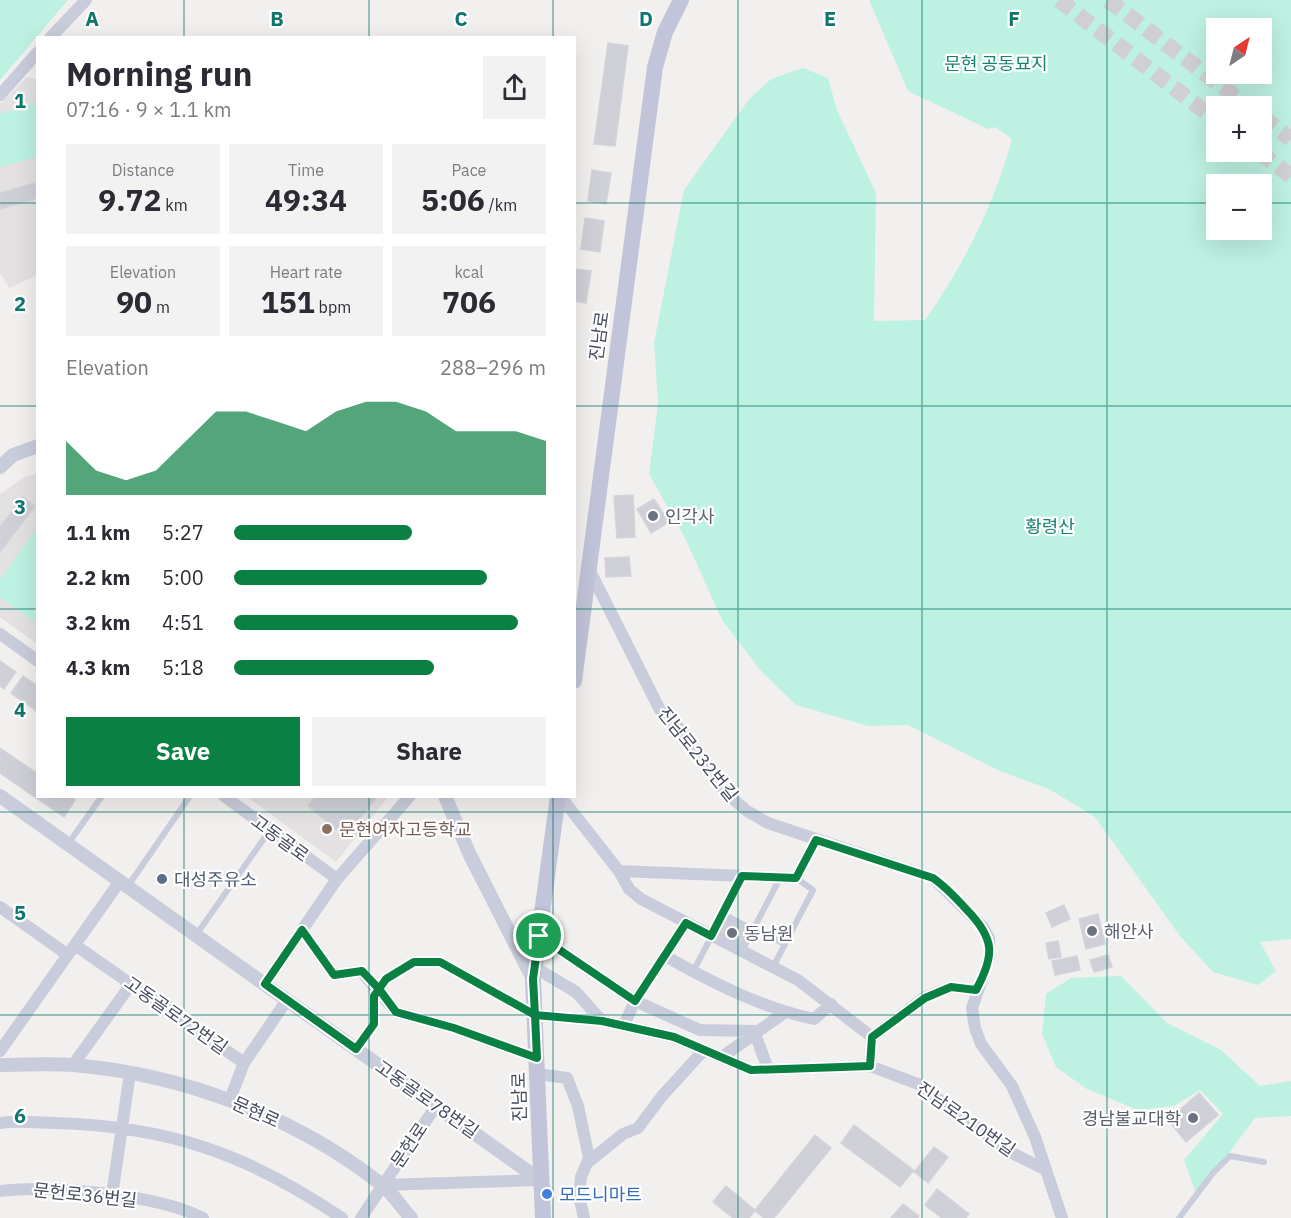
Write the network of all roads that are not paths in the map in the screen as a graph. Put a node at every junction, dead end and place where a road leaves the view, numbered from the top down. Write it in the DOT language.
graph roads {
  1 [pos="86,0"];
  2 [pos="681,0"];
  3 [pos="52,36"];
  4 [pos="36,54"];
  5 [pos="0,95"];
  6 [pos="36,447"];
  7 [pos="0,467"];
  8 [pos="590,571"];
  9 [pos="0,634"];
  10 [pos="36,660"];
  11 [pos="576,667"];
  12 [pos="0,796"];
  13 [pos="101,798"];
  14 [pos="188,798"];
  15 [pos="227,798"];
  16 [pos="408,798"];
  17 [pos="446,798"];
  18 [pos="559,798"];
  19 [pos="561,798"];
  20 [pos="270,830"];
  21 [pos="816,840"];
  22 [pos="68,844"];
  23 [pos="619,871"];
  24 [pos="742,876"];
  25 [pos="780,878"];
  26 [pos="796,878"];
  27 [pos="337,879"];
  28 [pos="124,884"];
  29 [pos="4,910"];
  30 [pos="723,914"];
  31 [pos="686,923"];
  32 [pos="0,924"];
  33 [pos="754,928"];
  34 [pos="302,930"];
  35 [pos="196,935"];
  36 [pos="539,936"];
  37 [pos="711,936"];
  38 [pos="784,944"];
  39 [pos="72,950"];
  40 [pos="742,952"];
  41 [pos="665,956"];
  42 [pos="772,967"];
  43 [pos="693,972"];
  44 [pos="534,973"];
  45 [pos="131,984"];
  46 [pos="265,984"];
  47 [pos="379,989"];
  48 [pos="976,990"];
  49 [pos="287,1000"];
  50 [pos="635,1001"];
  51 [pos="831,1004"];
  52 [pos="784,1013"];
  53 [pos="535,1015"];
  54 [pos="602,1021"];
  55 [pos="624,1025"];
  56 [pos="754,1031"];
  57 [pos="872,1037"];
  58 [pos="356,1049"];
  59 [pos="704,1050"];
  60 [pos="0,1051"];
  61 [pos="722,1057"];
  62 [pos="244,1063"];
  63 [pos="0,1065"];
  64 [pos="73,1065"];
  65 [pos="538,1066"];
  66 [pos="870,1066"];
  67 [pos="768,1069"];
  68 [pos="129,1073"];
  69 [pos="230,1100"];
  70 [pos="436,1106"];
  71 [pos="0,1123"];
  72 [pos="122,1127"];
  73 [pos="1264,1162"];
  74 [pos="587,1163"];
  75 [pos="1046,1170"];
  76 [pos="540,1180"];
  77 [pos="382,1185"];
  78 [pos="0,1191"];
  79 [pos="112,1194"];
  80 [pos="203,1218"];
  81 [pos="342,1218"];
  82 [pos="361,1218"];
  83 [pos="411,1218"];
  84 [pos="543,1218"];
  85 [pos="584,1218"];
  86 [pos="1062,1218"];
  87 [pos="1179,1218"];
  1 -- 3 [label="street"];
  2 -- 8 [label="main road, 진남로"];
  4 -- 5 [label="street"];
  6 -- 7 [label="street"];
  8 -- 11 [label="main road, 진남로"];
  8 -- 21 [label="street, 진남로232번길"];
  9 -- 10 [label="street"];
  12 -- 22 [label="street, 고동골로78번길"];
  13 -- 22 [label="lane"];
  14 -- 28 [label="lane"];
  15 -- 20 [label="street, 고동골로"];
  16 -- 27 [label="street"];
  17 -- 44 [label="street"];
  18 -- 36 [label="main road, 진남로"];
  19 -- 23 [label="street"];
  20 -- 27 [label="street, 고동골로"];
  20 -- 35 [label="lane"];
  21 -- 26 [label="street"];
  21 -- 48 [label="street, 진남로232번길"];
  22 -- 28 [label="street, 고동골로78번길"];
  23 -- 24 [label="street"];
  23 -- 31 [label="street"];
  24 -- 25 [label="street"];
  24 -- 30 [label="lane"];
  25 -- 26 [label="street"];
  25 -- 33 [label="lane"];
  26 -- 38 [label="lane"];
  27 -- 34 [label="street"];
  28 -- 35 [label="street, 고동골로78번길"];
  28 -- 39 [label="street"];
  29 -- 32 [label="street"];
  29 -- 39 [label="street, 고동골로72번길"];
  30 -- 33 [label="lane"];
  30 -- 37 [label="lane"];
  31 -- 37 [label="street"];
  31 -- 41 [label="street"];
  33 -- 38 [label="lane"];
  33 -- 40 [label="lane"];
  34 -- 46 [label="street"];
  34 -- 47 [label="street"];
  35 -- 46 [label="street, 고동골로78번길"];
  36 -- 44 [label="main road, 진남로"];
  36 -- 50 [label="street"];
  37 -- 40 [label="street"];
  37 -- 43 [label="lane"];
  38 -- 42 [label="lane"];
  39 -- 45 [label="street, 고동골로72번길"];
  39 -- 60 [label="street"];
  40 -- 42 [label="street"];
  41 -- 43 [label="street"];
  41 -- 50 [label="street"];
  42 -- 51 [label="street"];
  43 -- 52 [label="street"];
  44 -- 53 [label="main road, 진남로"];
  44 -- 54 [label="street"];
  45 -- 62 [label="street, 고동골로72번길"];
  45 -- 64 [label="street"];
  46 -- 49 [label="street, 고동골로78번길"];
  47 -- 53 [label="lane"];
  47 -- 58 [label="lane"];
  47 -- 65 [label="street"];
  48 -- 57 [label="street"];
  48 -- 75 [label="street, 진남로232번길"];
  49 -- 58 [label="street, 고동골로78번길"];
  49 -- 62 [label="street"];
  50 -- 55 [label="street"];
  50 -- 56 [label="street"];
  51 -- 52 [label="street"];
  51 -- 57 [label="street"];
  52 -- 56 [label="street"];
  53 -- 54 [label="street, 진남로210번길"];
  53 -- 65 [label="main road, 진남로"];
  54 -- 55 [label="street, 진남로210번길"];
  55 -- 59 [label="street, 진남로210번길"];
  56 -- 61 [label="street"];
  56 -- 67 [label="street"];
  57 -- 66 [label="street"];
  58 -- 70 [label="street, 고동골로78번길"];
  59 -- 61 [label="street, 진남로210번길"];
  59 -- 74 [label="street"];
  61 -- 67 [label="street, 진남로210번길"];
  62 -- 69 [label="street, 고동골로72번길"];
  63 -- 64 [label="street, 문현로"];
  64 -- 68 [label="street, 문현로"];
  65 -- 74 [label="street"];
  65 -- 76 [label="main road, 진남로"];
  66 -- 67 [label="street, 진남로210번길"];
  66 -- 75 [label="street, 진남로210번길"];
  68 -- 69 [label="street, 문현로"];
  68 -- 72 [label="street"];
  69 -- 77 [label="street, 문현로"];
  70 -- 76 [label="street, 고동골로78번길"];
  70 -- 77 [label="street, 문헌로"];
  71 -- 72 [label="street"];
  72 -- 79 [label="street"];
  72 -- 81 [label="street"];
  73 -- 87 [label="lane"];
  74 -- 85 [label="street"];
  75 -- 86 [label="street, 진남로232번길"];
  76 -- 77 [label="street"];
  76 -- 84 [label="main road, 진남로"];
  77 -- 82 [label="street, 문헌로"];
  77 -- 83 [label="street, 문현로"];
  78 -- 79 [label="street, 문헌로36번길"];
  79 -- 80 [label="street, 문헌로36번길"];
}
